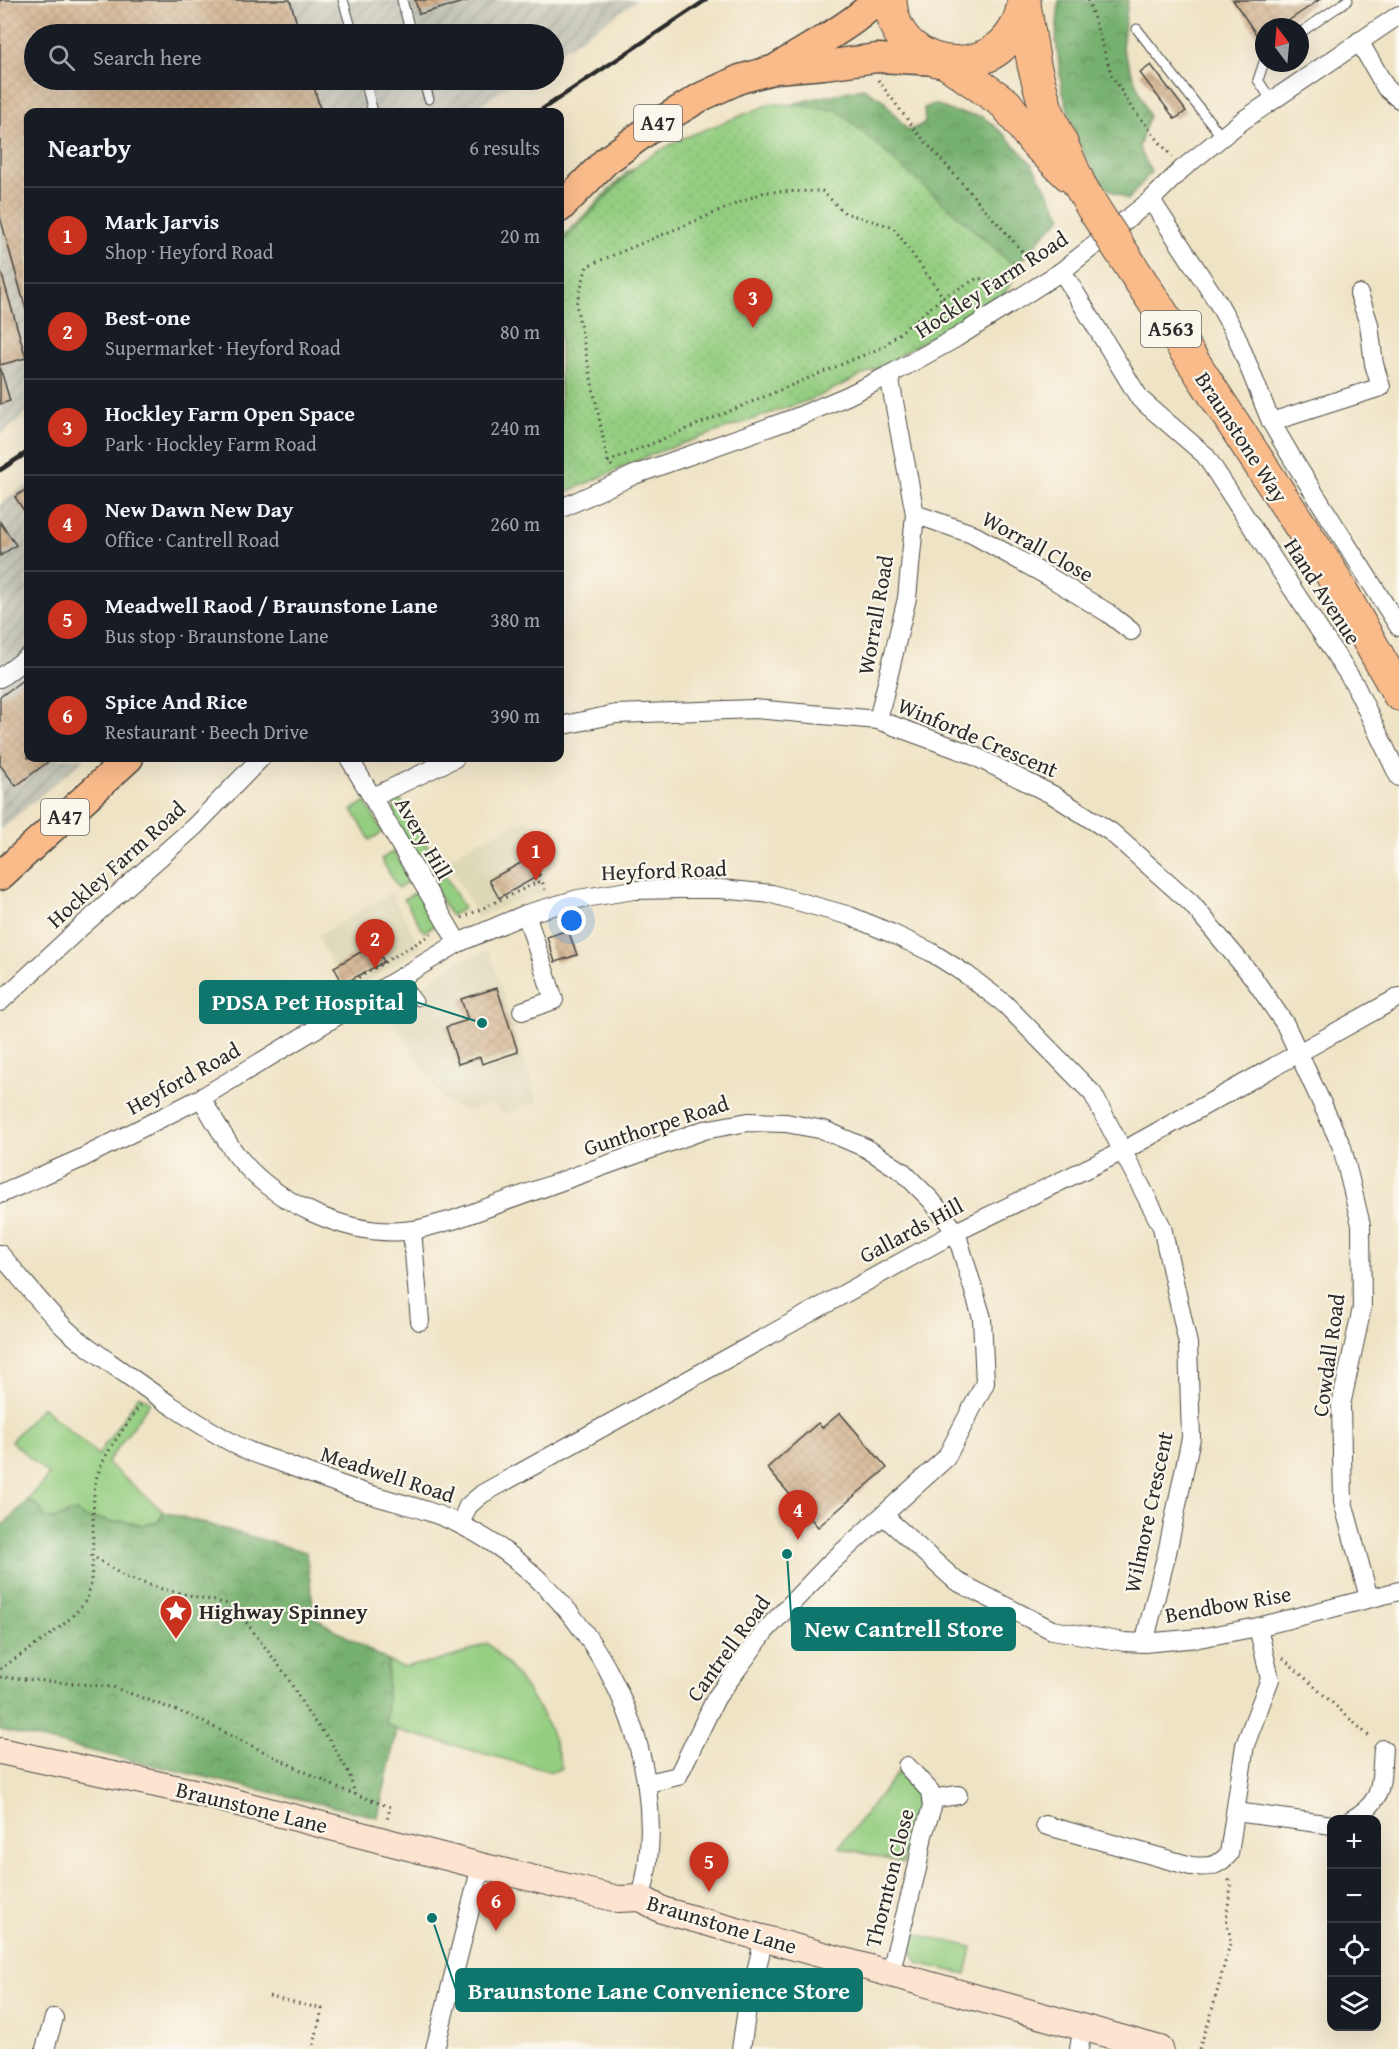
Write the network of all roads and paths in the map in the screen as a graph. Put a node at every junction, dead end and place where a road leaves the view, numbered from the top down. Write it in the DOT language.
graph roads {
  1 [pos="343,0"];
  2 [pos="402,0"];
  3 [pos="877,0"];
  4 [pos="890,0"];
  5 [pos="1088,0"];
  6 [pos="1348,0"];
  7 [pos="1025,1"];
  8 [pos="1399,15"];
  9 [pos="350,24"];
  10 [pos="408,24"];
  11 [pos="1309,27"];
  12 [pos="1137,29"];
  13 [pos="1359,41"];
  14 [pos="858,60"];
  15 [pos="945,62"];
  16 [pos="776,69"];
  17 [pos="1261,72"];
  18 [pos="368,90"];
  19 [pos="426,90"];
  20 [pos="429,99"];
  21 [pos="1399,99"];
  22 [pos="1272,101"];
  23 [pos="373,108"];
  24 [pos="1222,137"];
  25 [pos="1182,169"];
  26 [pos="1086,196"];
  27 [pos="1150,200"];
  28 [pos="564,204"];
  29 [pos="1038,269"];
  30 [pos="1062,271"];
  31 [pos="1017,291"];
  32 [pos="1359,294"];
  33 [pos="943,297"];
  34 [pos="889,375"];
  35 [pos="1271,422"];
  36 [pos="608,462"];
  37 [pos="622,480"];
  38 [pos="564,507"];
  39 [pos="915,514"];
  40 [pos="1399,627"];
  41 [pos="1131,632"];
  42 [pos="24,660"];
  43 [pos="0,678"];
  44 [pos="1399,694"];
  45 [pos="878,720"];
  46 [pos="564,725"];
  47 [pos="125,762"];
  48 [pos="257,762"];
  49 [pos="351,762"];
  50 [pos="447,762"];
  51 [pos="1399,777"];
  52 [pos="373,797"];
  53 [pos="0,876"];
  54 [pos="543,884"];
  55 [pos="545,891"];
  56 [pos="526,914"];
  57 [pos="458,943"];
  58 [pos="401,979"];
  59 [pos="1399,997"];
  60 [pos="418,1001"];
  61 [pos="0,1002"];
  62 [pos="522,1011"];
  63 [pos="1299,1054"];
  64 [pos="201,1098"];
  65 [pos="1123,1151"];
  66 [pos="0,1194"];
  67 [pos="412,1230"];
  68 [pos="956,1232"];
  69 [pos="0,1254"];
  70 [pos="420,1321"];
  71 [pos="150,1391"];
  72 [pos="884,1515"];
  73 [pos="460,1524"];
  74 [pos="92,1555"];
  75 [pos="1399,1591"];
  76 [pos="1369,1598"];
  77 [pos="1258,1627"];
  78 [pos="1144,1642"];
  79 [pos="1266,1661"];
  80 [pos="0,1669"];
  81 [pos="0,1677"];
  82 [pos="1383,1749"];
  83 [pos="0,1750"];
  84 [pos="907,1766"];
  85 [pos="648,1783"];
  86 [pos="355,1794"];
  87 [pos="957,1795"];
  88 [pos="931,1799"];
  89 [pos="1377,1799"];
  90 [pos="390,1806"];
  91 [pos="1236,1812"];
  92 [pos="1360,1815"];
  93 [pos="1375,1815"];
  94 [pos="1327,1824"];
  95 [pos="1045,1825"];
  96 [pos="1222,1862"];
  97 [pos="481,1866"];
  98 [pos="641,1898"];
  99 [pos="764,1938"];
  100 [pos="890,1974"];
  101 [pos="269,1996"];
  102 [pos="54,2018"];
  103 [pos="1081,2038"];
  104 [pos="45,2049"];
  105 [pos="313,2049"];
  106 [pos="435,2049"];
  107 [pos="741,2049"];
  108 [pos="1160,2049"];
  109 [pos="1199,2049"];
  1 -- 9 [label="lane"];
  2 -- 10 [label="lane"];
  3 -- 16 [label="main road, A47"];
  4 -- 15 [label="highway, A563"];
  5 -- 25 [label="path"];
  6 -- 11 [label="lane"];
  7 -- 15 [label="highway, A563"];
  7 -- 26 [label="highway, Braunstone Way / A563"];
  8 -- 13 [label="street, Hockley Farm Road"];
  12 -- 24 [label="lane"];
  13 -- 21 [label="street"];
  13 -- 22 [label="street, Hockley Farm Road"];
  14 -- 15 [label="main road, A47"];
  14 -- 16 [label="main road, A47"];
  14 -- 29 [label="path"];
  15 -- 26 [label="highway, Braunstone Way / A563"];
  16 -- 28 [label="main road, A47"];
  17 -- 22 [label="lane"];
  18 -- 23 [label="lane"];
  19 -- 20 [label="lane"];
  22 -- 24 [label="street, Hockley Farm Road"];
  24 -- 25 [label="street, Hockley Farm Road"];
  25 -- 27 [label="street, Hockley Farm Road"];
  26 -- 44 [label="highway, Braunstone Way / A563, bridge"];
  27 -- 30 [label="street, Hockley Farm Road"];
  27 -- 35 [label="street, Hand Avenue"];
  30 -- 31 [label="street, Hockley Farm Road"];
  30 -- 51 [label="street, Hand Avenue"];
  31 -- 33 [label="path"];
  31 -- 34 [label="street, Hockley Farm Road"];
  32 -- 35 [label="street"];
  33 -- 36 [label="path"];
  33 -- 36 [label="path"];
  34 -- 37 [label="street, Hockley Farm Road"];
  34 -- 39 [label="street, Worrall Road"];
  35 -- 40 [label="street, Hand Avenue"];
  36 -- 37 [label="path"];
  37 -- 38 [label="street, Hockley Farm Road"];
  39 -- 41 [label="street, Worrall Close"];
  39 -- 45 [label="street, Worrall Road"];
  42 -- 43 [label="street"];
  45 -- 46 [label="street, Winforde Crescent"];
  45 -- 63 [label="street, Winforde Crescent"];
  47 -- 53 [label="main road, A47"];
  48 -- 61 [label="street, Hockley Farm Road"];
  49 -- 52 [label="street, Avery Hill"];
  50 -- 52 [label="street"];
  52 -- 57 [label="street, Avery Hill"];
  54 -- 55 [label="path"];
  56 -- 57 [label="street, Heyford Road"];
  56 -- 62 [label="street"];
  56 -- 65 [label="street, Heyford Road"];
  57 -- 58 [label="street, Heyford Road"];
  58 -- 60 [label="lane"];
  58 -- 64 [label="street, Heyford Road"];
  59 -- 63 [label="street, Gallards Hill"];
  63 -- 65 [label="street, Gallards Hill"];
  63 -- 76 [label="street, Cowdall Road"];
  64 -- 66 [label="street, Heyford Road"];
  64 -- 67 [label="street, Gunthorpe Road"];
  65 -- 68 [label="street, Gallards Hill"];
  65 -- 78 [label="street, Wilmore Crescent"];
  67 -- 68 [label="street, Gunthorpe Road"];
  67 -- 70 [label="street"];
  68 -- 72 [label="street, Cantrell Road"];
  68 -- 73 [label="street, Gallards Hill"];
  69 -- 71 [label="street, Meadwell Road"];
  71 -- 73 [label="street, Meadwell Road"];
  71 -- 74 [label="path"];
  72 -- 78 [label="street, Bendbow Rise"];
  72 -- 85 [label="street, Cantrell Road"];
  73 -- 85 [label="street, Meadwell Road"];
  74 -- 80 [label="path"];
  74 -- 86 [label="path"];
  75 -- 76 [label="street, Bendbow Rise"];
  76 -- 77 [label="street, Bendbow Rise"];
  77 -- 78 [label="street, Bendbow Rise"];
  77 -- 79 [label="street"];
  79 -- 82 [label="path"];
  79 -- 91 [label="street"];
  81 -- 86 [label="path"];
  82 -- 89 [label="street"];
  83 -- 97 [label="street, Braunstone Lane"];
  84 -- 88 [label="street, Thornton Close"];
  85 -- 98 [label="street, Meadwell Road"];
  86 -- 90 [label="path"];
  87 -- 88 [label="street"];
  88 -- 100 [label="street, Thornton Close"];
  89 -- 92 [label="street"];
  89 -- 93 [label="street"];
  91 -- 94 [label="street"];
  91 -- 96 [label="street"];
  95 -- 96 [label="street"];
  96 -- 109 [label="path"];
  97 -- 98 [label="street, Braunstone Lane"];
  97 -- 106 [label="street"];
  98 -- 99 [label="street, Braunstone Lane"];
  99 -- 100 [label="street, Braunstone Lane"];
  99 -- 107 [label="street"];
  100 -- 103 [label="street, Braunstone Lane"];
  101 -- 105 [label="path"];
  102 -- 104 [label="street"];
  103 -- 108 [label="street, Braunstone Lane"];
}
